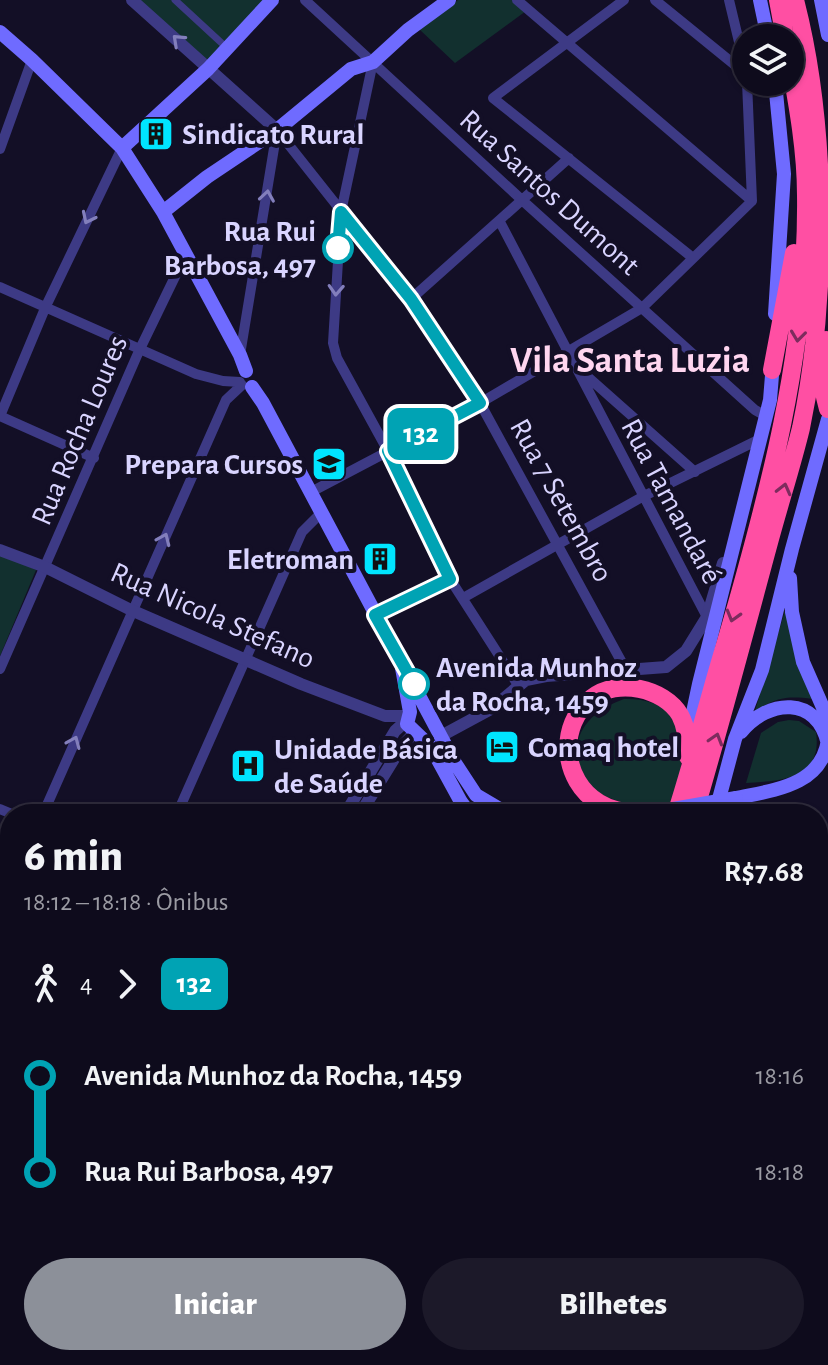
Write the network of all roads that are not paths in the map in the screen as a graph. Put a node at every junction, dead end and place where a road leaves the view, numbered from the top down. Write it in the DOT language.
graph roads {
  1 [pos="132,0"];
  2 [pos="175,0"];
  3 [pos="272,0"];
  4 [pos="305,0"];
  5 [pos="449,0"];
  6 [pos="517,0"];
  7 [pos="624,0"];
  8 [pos="655,0"];
  9 [pos="729,0"];
  10 [pos="760,0"];
  11 [pos="778,0"];
  12 [pos="795,0"];
  13 [pos="821,0"];
  14 [pos="735,24"];
  15 [pos="765,24"];
  16 [pos="782,24"];
  17 [pos="0,32"];
  18 [pos="828,35"];
  19 [pos="567,43"];
  20 [pos="227,48"];
  21 [pos="32,60"];
  22 [pos="732,61"];
  23 [pos="373,62"];
  24 [pos="208,69"];
  25 [pos="748,96"];
  26 [pos="776,96"];
  27 [pos="795,96"];
  28 [pos="277,130"];
  29 [pos="800,135"];
  30 [pos="122,148"];
  31 [pos="0,149"];
  32 [pos="569,158"];
  33 [pos="821,165"];
  34 [pos="523,201"];
  35 [pos="752,201"];
  36 [pos="163,212"];
  37 [pos="341,212"];
  38 [pos="828,218"];
  39 [pos="500,222"];
  40 [pos="185,256"];
  41 [pos="693,258"];
  42 [pos="0,287"];
  43 [pos="411,299"];
  44 [pos="46,306"];
  45 [pos="828,306"];
  46 [pos="642,308"];
  47 [pos="139,351"];
  48 [pos="567,352"];
  49 [pos="240,355"];
  50 [pos="574,364"];
  51 [pos="772,370"];
  52 [pos="245,381"];
  53 [pos="480,403"];
  54 [pos="828,409"];
  55 [pos="0,416"];
  56 [pos="766,416"];
  57 [pos="828,419"];
  58 [pos="760,439"];
  59 [pos="388,451"];
  60 [pos="94,458"];
  61 [pos="695,472"];
  62 [pos="752,475"];
  63 [pos="311,492"];
  64 [pos="642,497"];
  65 [pos="322,512"];
  66 [pos="557,544"];
  67 [pos="792,549"];
  68 [pos="0,550"];
  69 [pos="45,567"];
  70 [pos="450,579"];
  71 [pos="463,598"];
  72 [pos="131,610"];
  73 [pos="375,615"];
  74 [pos="707,617"];
  75 [pos="245,660"];
  76 [pos="401,664"];
  77 [pos="0,669"];
  78 [pos="626,670"];
  79 [pos="518,685"];
  80 [pos="430,717"];
  81 [pos="828,719"];
  82 [pos="412,722"];
  83 [pos="441,736"];
  84 [pos="735,739"];
  85 [pos="688,740"];
  86 [pos="828,742"];
  87 [pos="687,781"];
  88 [pos="48,804"];
  89 [pos="181,804"];
  90 [pos="353,804"];
  91 [pos="366,804"];
  92 [pos="464,804"];
  93 [pos="491,804"];
  94 [pos="601,804"];
  95 [pos="679,804"];
  96 [pos="697,804"];
  97 [pos="703,804"];
  98 [pos="718,804"];
  24 -- 1 [label="street, Rua 7 Setembro, one-way"];
  2 -- 20 [label="street"];
  3 -- 20 [label="main road"];
  4 -- 23 [label="street, Rua Santos Dumont"];
  5 -- 23 [label="main road"];
  6 -- 19 [label="street"];
  7 -- 19 [label="street"];
  8 -- 22 [label="street"];
  9 -- 14 [label="street"];
  10 -- 15 [label="main road"];
  11 -- 16 [label="highway"];
  12 -- 33 [label="highway"];
  13 -- 18 [label="main road"];
  17 -- 21 [label="main road"];
  19 -- 32 [label="street"];
  19 -- 35 [label="street"];
  20 -- 24 [label="main road"];
  21 -- 30 [label="main road"];
  21 -- 31 [label="street"];
  23 -- 28 [label="main road"];
  23 -- 34 [label="street, Rua Santos Dumont"];
  23 -- 37 [label="street"];
  24 -- 28 [label="street, Rua 7 Setembro"];
  24 -- 30 [label="main road"];
  25 -- 35 [label="street"];
  26 -- 51 [label="main road"];
  27 -- 29 [label="highway"];
  28 -- 36 [label="main road"];
  28 -- 37 [label="street, Rua 7 Setembro"];
  49 -- 28 [label="street, one-way"];
  29 -- 51 [label="highway"];
  29 -- 87 [label="highway, one-way"];
  30 -- 36 [label="main road"];
  30 -- 44 [label="street, one-way"];
  32 -- 34 [label="street"];
  32 -- 41 [label="street"];
  33 -- 38 [label="highway"];
  96 -- 33 [label="highway, one-way"];
  34 -- 39 [label="street"];
  34 -- 46 [label="street, Rua Santos Dumont"];
  35 -- 41 [label="street"];
  36 -- 40 [label="main road"];
  37 -- 43 [label="street, Rua 7 Setembro"];
  37 -- 59 [label="street, one-way"];
  39 -- 43 [label="street"];
  39 -- 48 [label="street, Rua Tamandaré"];
  40 -- 47 [label="street, Rua Rocha Loures"];
  40 -- 49 [label="main road"];
  41 -- 46 [label="street"];
  42 -- 44 [label="street"];
  43 -- 53 [label="street, Rua 7 Setembro"];
  44 -- 47 [label="street"];
  44 -- 55 [label="street"];
  45 -- 54 [label="highway"];
  46 -- 48 [label="street"];
  46 -- 56 [label="street, Rua Santos Dumont"];
  47 -- 52 [label="street"];
  47 -- 60 [label="street, Rua Rocha Loures"];
  48 -- 50 [label="street, Rua Tamandaré"];
  48 -- 53 [label="street"];
  49 -- 52 [label="main road"];
  50 -- 61 [label="street, Rua Tamandaré"];
  50 -- 64 [label="street, Rua Tamandaré"];
  51 -- 56 [label="main road"];
  52 -- 63 [label="main road"];
  72 -- 52 [label="street, one-way"];
  53 -- 59 [label="street"];
  53 -- 66 [label="street, Rua 7 Setembro"];
  55 -- 60 [label="street"];
  56 -- 58 [label="main road"];
  57 -- 67 [label="main road"];
  58 -- 61 [label="street"];
  58 -- 62 [label="main road"];
  59 -- 63 [label="street"];
  59 -- 70 [label="street"];
  60 -- 69 [label="street, Rua Rocha Loures"];
  61 -- 64 [label="street"];
  62 -- 74 [label="street"];
  62 -- 85 [label="main road"];
  63 -- 65 [label="main road"];
  64 -- 66 [label="street"];
  64 -- 74 [label="street, Rua Tamandaré"];
  65 -- 73 [label="main road"];
  65 -- 75 [label="street"];
  66 -- 71 [label="street"];
  66 -- 78 [label="street, Rua 7 Setembro"];
  67 -- 81 [label="main road"];
  67 -- 84 [label="main road"];
  68 -- 69 [label="street, Rua Nicola Stefano"];
  69 -- 72 [label="street, Rua Nicola Stefano"];
  69 -- 77 [label="street, Rua Rocha Loures"];
  70 -- 71 [label="street"];
  70 -- 73 [label="street"];
  71 -- 79 [label="street"];
  72 -- 75 [label="street, Rua Nicola Stefano"];
  88 -- 72 [label="street, one-way"];
  73 -- 76 [label="main road"];
  74 -- 78 [label="street"];
  75 -- 82 [label="street, Rua Nicola Stefano"];
  75 -- 89 [label="street"];
  76 -- 80 [label="main road"];
  76 -- 82 [label="main road"];
  78 -- 79 [label="street"];
  79 -- 83 [label="street"];
  80 -- 82 [label="main road"];
  80 -- 82 [label="main road"];
  80 -- 83 [label="main road"];
  82 -- 90 [label="street"];
  82 -- 91 [label="street"];
  82 -- 92 [label="main road"];
  83 -- 93 [label="main road"];
  84 -- 86 [label="main road"];
  84 -- 98 [label="main road"];
  85 -- 87 [label="highway"];
  85 -- 94 [label="highway"];
  86 -- 97 [label="main road, bridge"];
  87 -- 95 [label="highway"];
}
